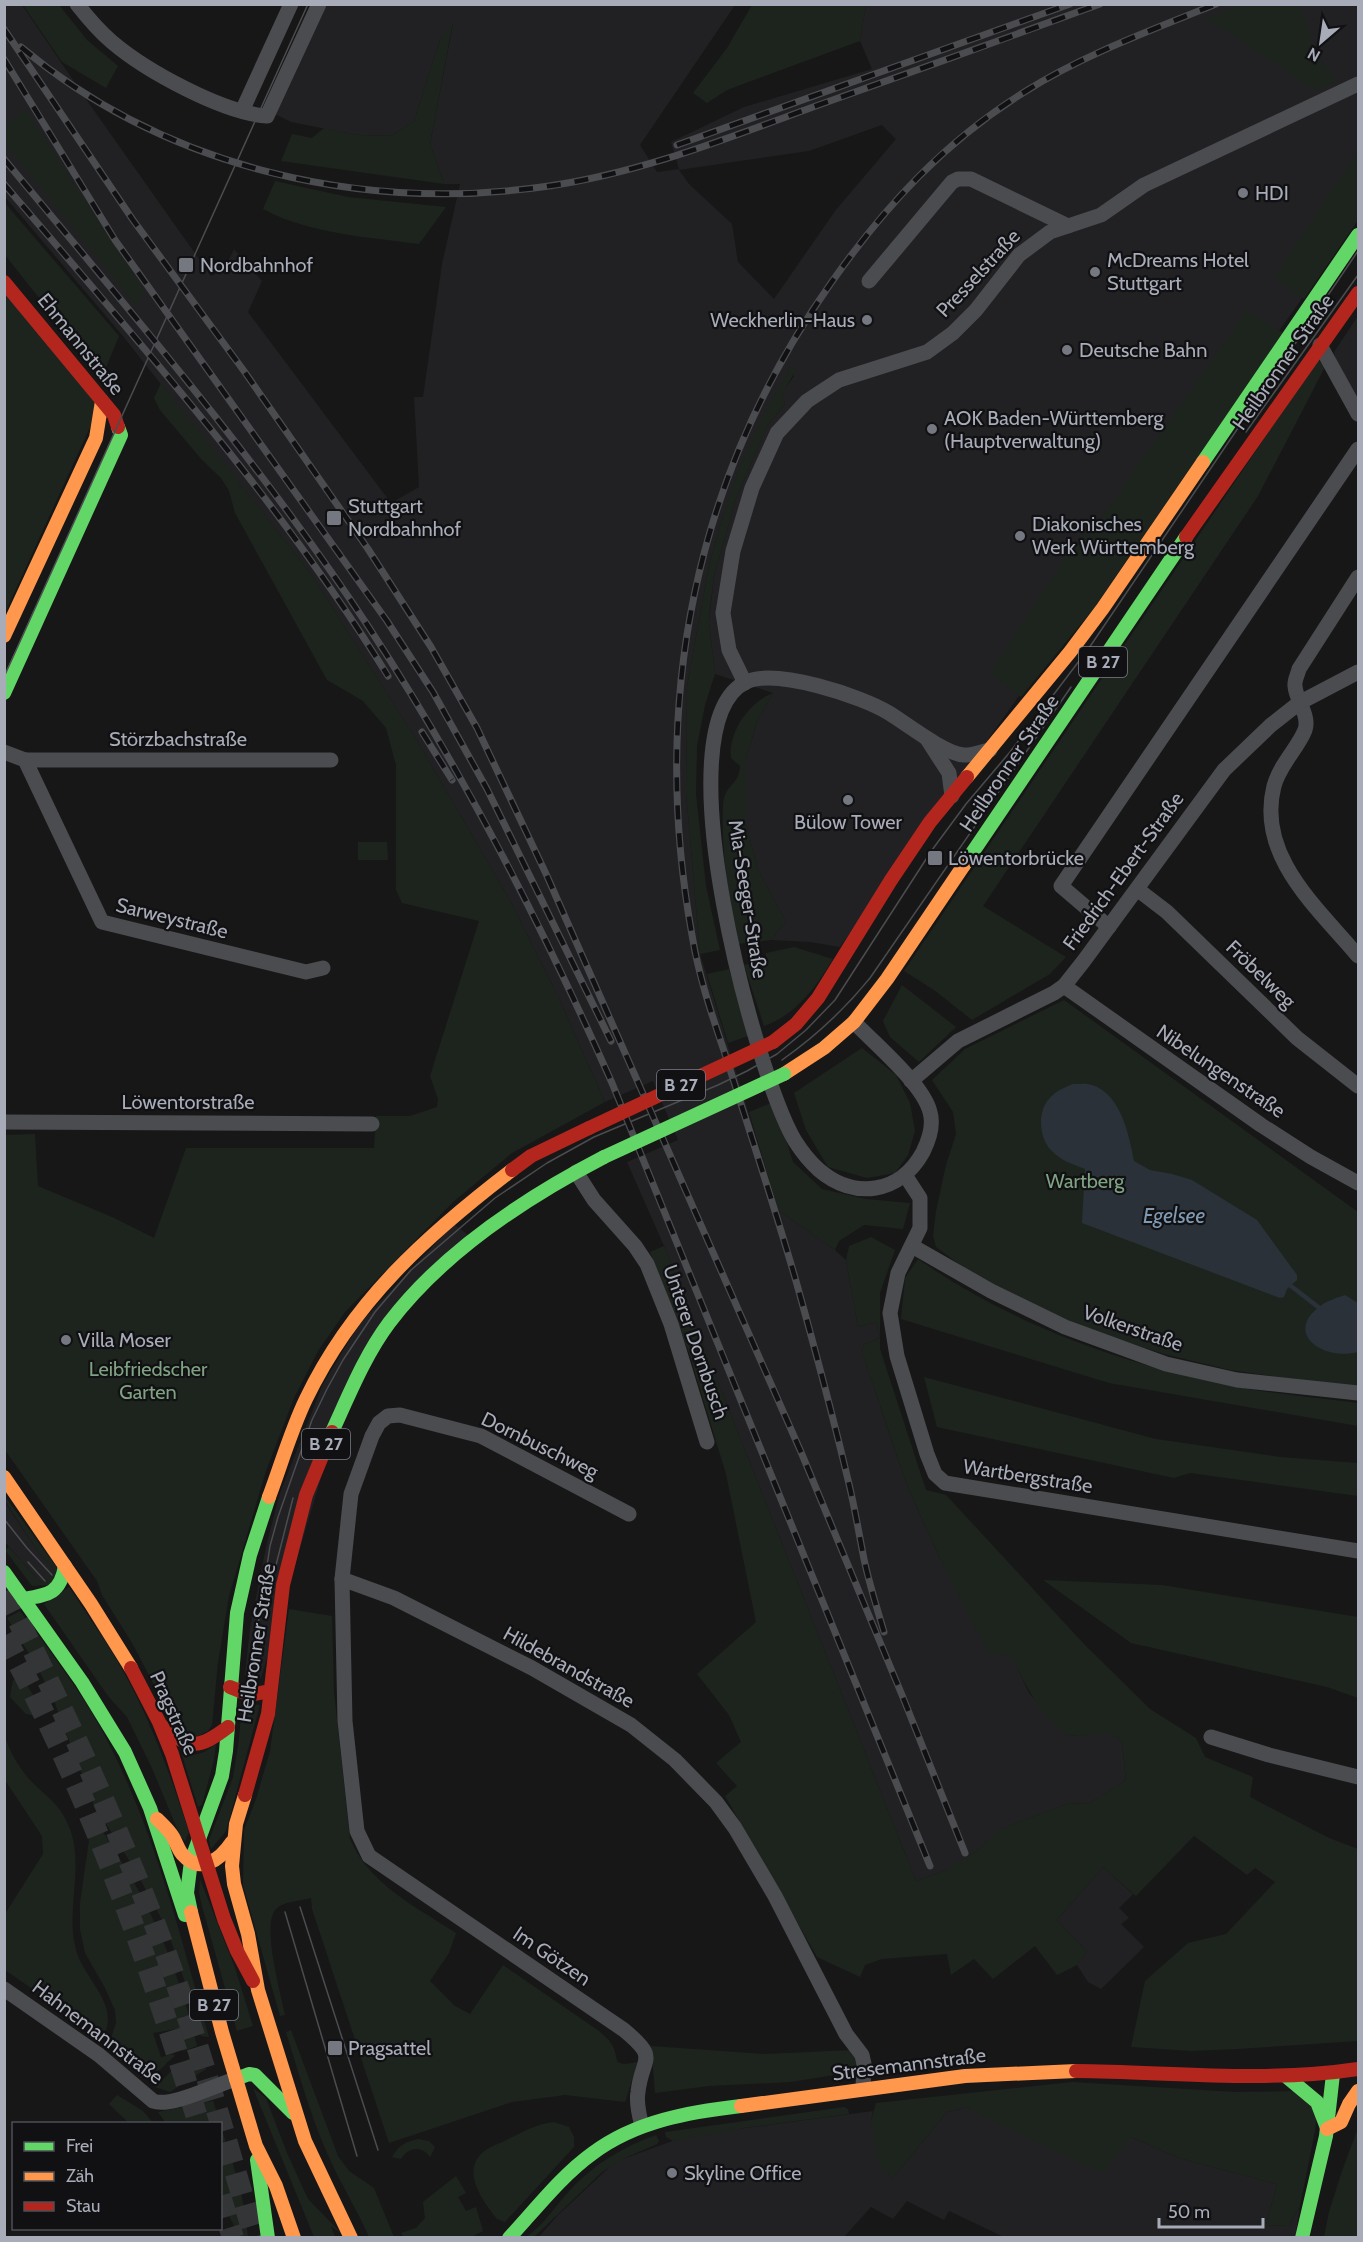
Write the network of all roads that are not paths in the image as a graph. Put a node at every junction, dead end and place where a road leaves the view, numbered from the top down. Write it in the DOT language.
graph roads {
  1 [pos="77,4"];
  2 [pos="291,4"];
  3 [pos="320,4"];
  4 [pos="1359,84"];
  5 [pos="242,111"];
  6 [pos="1068,226"];
  7 [pos="1359,234"];
  8 [pos="869,281"];
  9 [pos="4,282"];
  10 [pos="1359,292"];
  11 [pos="1320,345"];
  12 [pos="102,401"];
  13 [pos="1359,414"];
  14 [pos="1359,449"];
  15 [pos="1359,577"];
  16 [pos="4,636"];
  17 [pos="1359,672"];
  18 [pos="744,683"];
  19 [pos="4,693"];
  20 [pos="1299,703"];
  21 [pos="926,737"];
  22 [pos="990,750"];
  23 [pos="4,752"];
  24 [pos="24,760"];
  25 [pos="331,760"];
  26 [pos="952,796"];
  27 [pos="1137,889"];
  28 [pos="1109,927"];
  29 [pos="1359,956"];
  30 [pos="323,968"];
  31 [pos="1064,986"];
  32 [pos="854,1022"];
  33 [pos="911,1081"];
  34 [pos="1359,1086"];
  35 [pos="4,1122"];
  36 [pos="374,1124"];
  37 [pos="576,1172"];
  38 [pos="905,1175"];
  39 [pos="1359,1183"];
  40 [pos="912,1246"];
  41 [pos="1359,1393"];
  42 [pos="707,1442"];
  43 [pos="4,1476"];
  44 [pos="629,1514"];
  45 [pos="1359,1551"];
  46 [pos="65,1566"];
  47 [pos="4,1572"];
  48 [pos="342,1579"];
  49 [pos="23,1599"];
  50 [pos="230,1687"];
  51 [pos="270,1691"];
  52 [pos="160,1724"];
  53 [pos="228,1727"];
  54 [pos="1211,1737"];
  55 [pos="1359,1777"];
  56 [pos="151,1812"];
  57 [pos="199,1838"];
  58 [pos="232,1842"];
  59 [pos="191,1861"];
  60 [pos="207,1864"];
  61 [pos="194,1930"];
  62 [pos="4,1989"];
  63 [pos="258,1989"];
  64 [pos="1359,2069"];
  65 [pos="1333,2074"];
  66 [pos="1287,2077"];
  67 [pos="236,2079"];
  68 [pos="863,2088"];
  69 [pos="1359,2091"];
  70 [pos="295,2114"];
  71 [pos="642,2126"];
  72 [pos="1327,2129"];
  73 [pos="256,2146"];
  74 [pos="268,2238"];
  75 [pos="294,2238"];
  76 [pos="351,2238"];
  77 [pos="509,2238"];
  78 [pos="1302,2238"];
  1 -- 5 [label="street"];
  2 -- 5 [label="street"];
  3 -- 5 [label="street"];
  4 -- 6 [label="street, Presselstraße"];
  6 -- 8 [label="street, Presselstraße"];
  6 -- 18 [label="street, Presselstraße"];
  7 -- 22 [label="main road, Heilbronner Straße / B 27"];
  9 -- 12 [label="main road, Ehmannstraße"];
  10 -- 11 [label="main road, Heilbronner Straße / B 27"];
  11 -- 13 [label="street"];
  11 -- 32 [label="main road, Heilbronner Straße / B 27"];
  12 -- 16 [label="main road"];
  12 -- 19 [label="main road, Ehmannstraße"];
  14 -- 28 [label="street"];
  15 -- 20 [label="street"];
  17 -- 20 [label="street, Friedrich-Ebert-Straße"];
  18 -- 21 [label="street"];
  18 -- 38 [label="street, Mia-Seeger-Straße"];
  20 -- 27 [label="street, Friedrich-Ebert-Straße"];
  20 -- 29 [label="street"];
  21 -- 22 [label="street"];
  21 -- 26 [label="street"];
  22 -- 26 [label="main road, Heilbronner Straße / B 27"];
  23 -- 24 [label="street"];
  24 -- 25 [label="street, Störzbachstraße"];
  24 -- 30 [label="street, Sarweystraße"];
  26 -- 50 [label="main road, Heilbronner Straße / B 27, bridge"];
  27 -- 28 [label="street, Friedrich-Ebert-Straße"];
  27 -- 34 [label="street, Fröbelweg"];
  28 -- 31 [label="street, Friedrich-Ebert-Straße"];
  31 -- 33 [label="street, Friedrich-Ebert-Straße"];
  31 -- 39 [label="street, Nibelungenstraße"];
  32 -- 33 [label="street, Mia-Seeger-Straße"];
  32 -- 37 [label="main road, Heilbronner Straße / B 27, bridge"];
  33 -- 38 [label="street, Mia-Seeger-Straße"];
  35 -- 36 [label="street, Löwentorstraße"];
  37 -- 42 [label="street, Unterer Dornbusch"];
  37 -- 51 [label="main road, Heilbronner Straße / B 27"];
  38 -- 40 [label="street, Wartbergstraße"];
  40 -- 41 [label="street, Volkerstraße"];
  40 -- 45 [label="street, Wartbergstraße"];
  43 -- 46 [label="main road, Pragstraße"];
  44 -- 48 [label="street, Dornbuschweg"];
  46 -- 49 [label="main road"];
  46 -- 52 [label="main road, Pragstraße"];
  47 -- 49 [label="main road"];
  48 -- 68 [label="street, Hildebrandstraße"];
  48 -- 71 [label="street, Im Götzen"];
  49 -- 56 [label="main road"];
  50 -- 51 [label="main road"];
  50 -- 53 [label="main road, Heilbronner Straße / B 27"];
  51 -- 58 [label="main road, Heilbronner Straße / B 27"];
  52 -- 53 [label="main road"];
  52 -- 57 [label="main road, Pragstraße"];
  53 -- 57 [label="main road, B 27"];
  54 -- 55 [label="street"];
  56 -- 59 [label="main road"];
  56 -- 61 [label="main road"];
  57 -- 59 [label="main road, B 27"];
  57 -- 60 [label="main road, Pragstraße"];
  58 -- 60 [label="main road"];
  58 -- 63 [label="main road, Heilbronner Straße / B 27"];
  59 -- 60 [label="main road"];
  59 -- 61 [label="main road, B 27"];
  60 -- 63 [label="main road, Pragstraße"];
  61 -- 67 [label="main road, B 27"];
  62 -- 67 [label="street, Hahnemannstraße"];
  63 -- 70 [label="main road, B 27"];
  64 -- 65 [label="main road, Stresemannstraße"];
  65 -- 66 [label="main road, Stresemannstraße"];
  65 -- 72 [label="main road"];
  66 -- 68 [label="main road, Stresemannstraße"];
  66 -- 72 [label="main road"];
  67 -- 70 [label="main road"];
  67 -- 73 [label="main road, B 27"];
  68 -- 71 [label="main road, Stresemannstraße"];
  69 -- 72 [label="main road"];
  70 -- 76 [label="main road, B 27"];
  71 -- 77 [label="main road, Stresemannstraße"];
  72 -- 78 [label="main road"];
  73 -- 74 [label="main road, B 27"];
  73 -- 75 [label="main road"];
}
